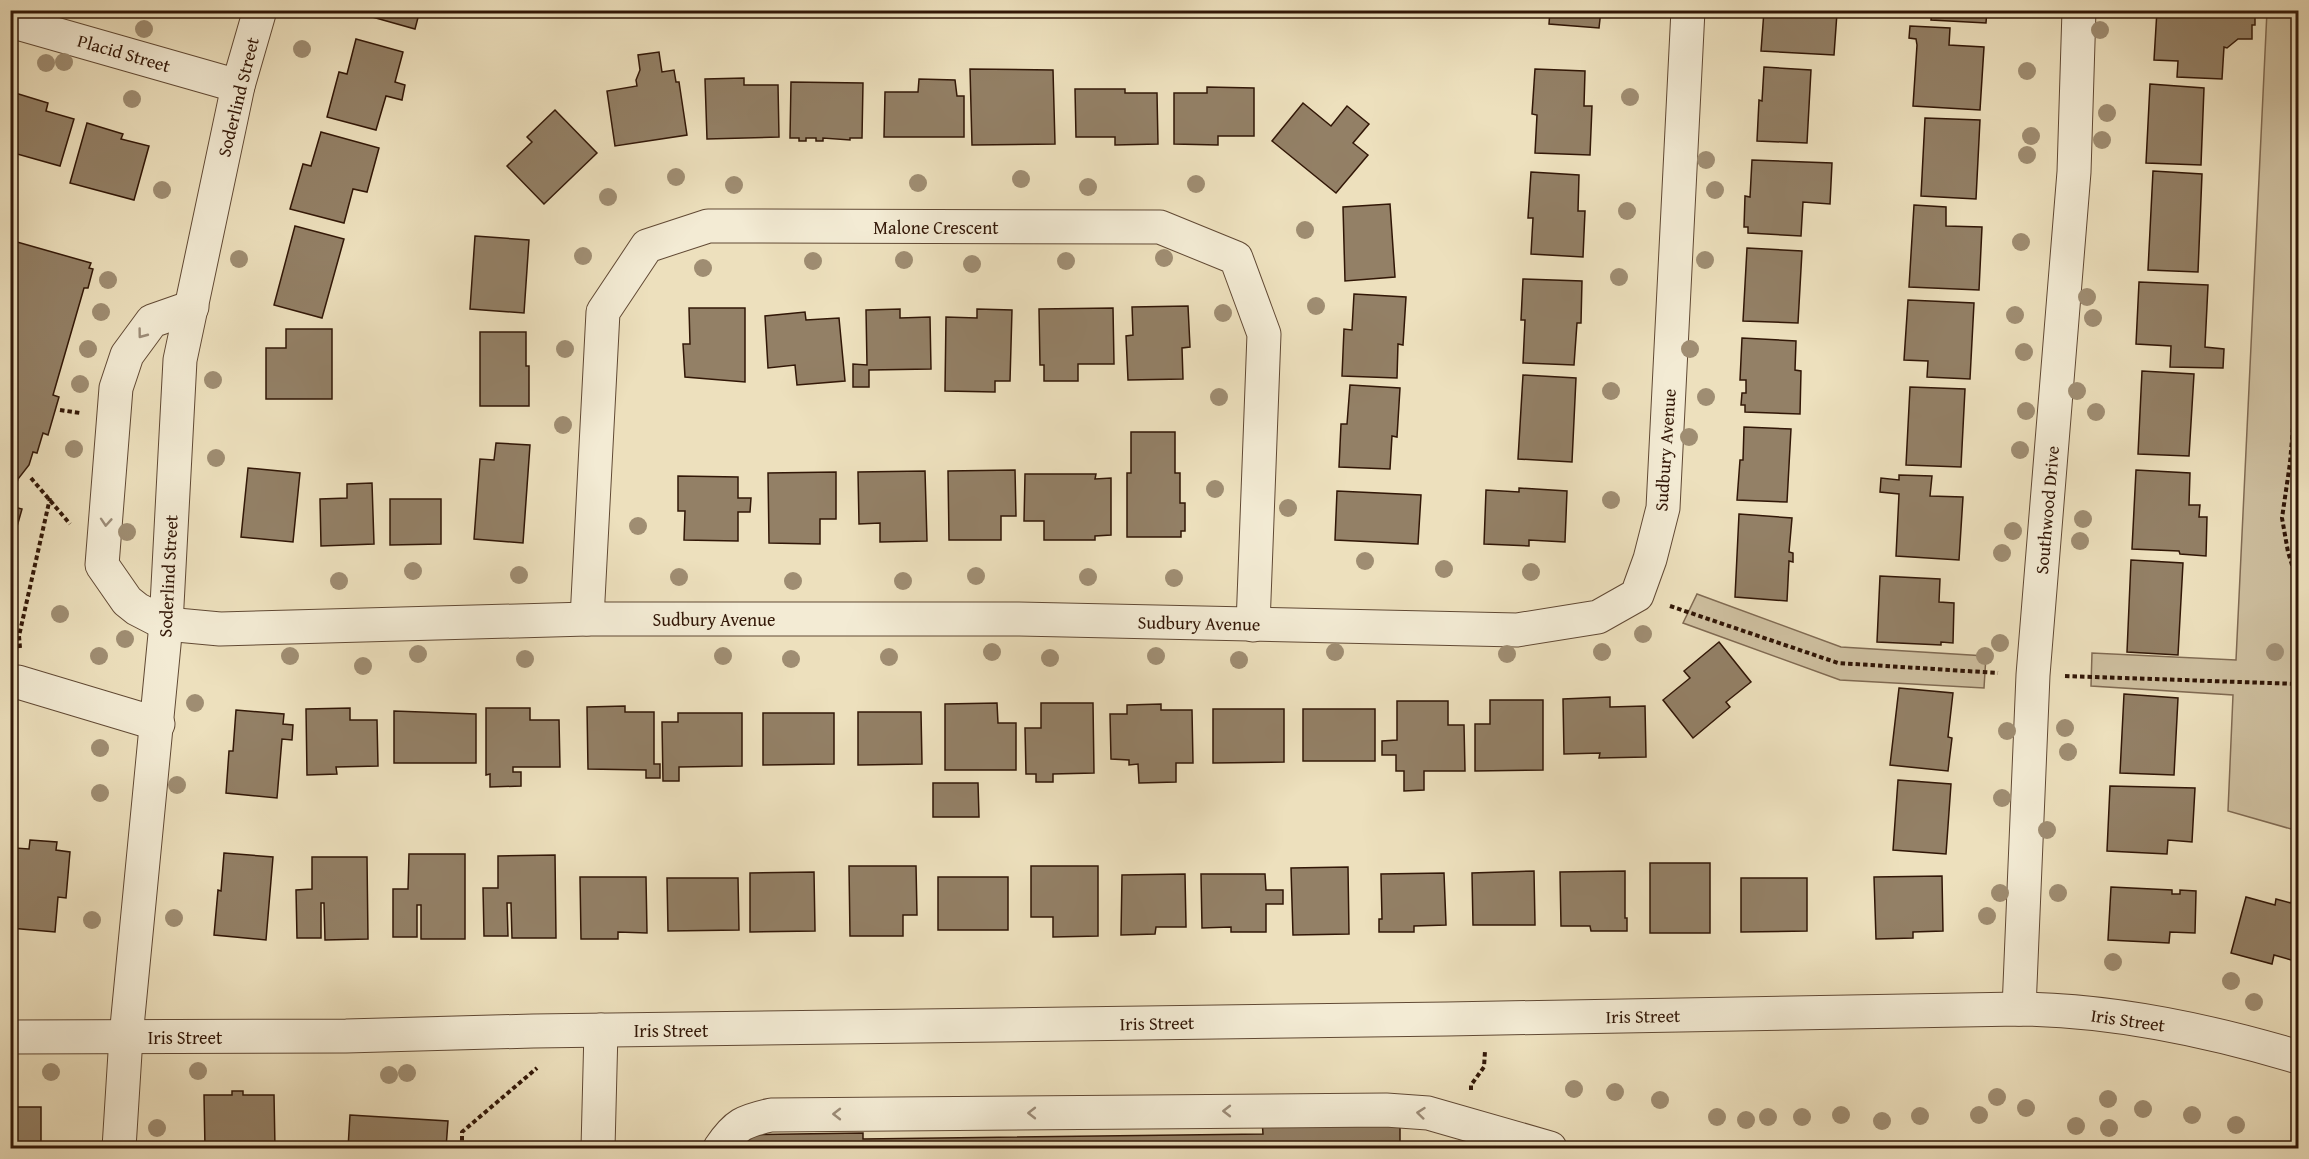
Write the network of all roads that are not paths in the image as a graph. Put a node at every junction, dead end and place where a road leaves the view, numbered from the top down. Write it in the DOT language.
graph roads {
  1 [pos="260,10"];
  2 [pos="1688,10"];
  3 [pos="2079,10"];
  4 [pos="10,21"];
  5 [pos="238,86"];
  6 [pos="192,307"];
  7 [pos="587,619"];
  8 [pos="166,624"];
  9 [pos="1253,625"];
  10 [pos="18,682"];
  11 [pos="158,723"];
  12 [pos="2019,1009"];
  13 [pos="601,1030"];
  14 [pos="10,1037"];
  15 [pos="126,1037"];
  16 [pos="2298,1057"];
  17 [pos="119,1149"];
  18 [pos="598,1149"];
  19 [pos="720,1149"];
  20 [pos="1550,1149"];
  1 -- 5 [label="street, Soderlind Street"];
  2 -- 9 [label="street, Sudbury Avenue"];
  3 -- 12 [label="street, Southwood Drive"];
  4 -- 5 [label="street, Placid Street"];
  5 -- 6 [label="street, Soderlind Street"];
  6 -- 8 [label="street, Soderlind Street"];
  6 -- 8 [label="street, one-way"];
  7 -- 8 [label="street, Sudbury Avenue"];
  7 -- 9 [label="street, Sudbury Avenue"];
  7 -- 9 [label="street, Malone Crescent"];
  8 -- 11 [label="street, Soderlind Street"];
  10 -- 11 [label="street"];
  11 -- 15 [label="street, Soderlind Street"];
  12 -- 13 [label="street, Iris Street"];
  12 -- 16 [label="street, Iris Street"];
  13 -- 15 [label="street, Iris Street"];
  13 -- 18 [label="street"];
  14 -- 15 [label="street, Iris Street"];
  15 -- 17 [label="street, Soderlind Street"];
  20 -- 19 [label="street, one-way"];
}
